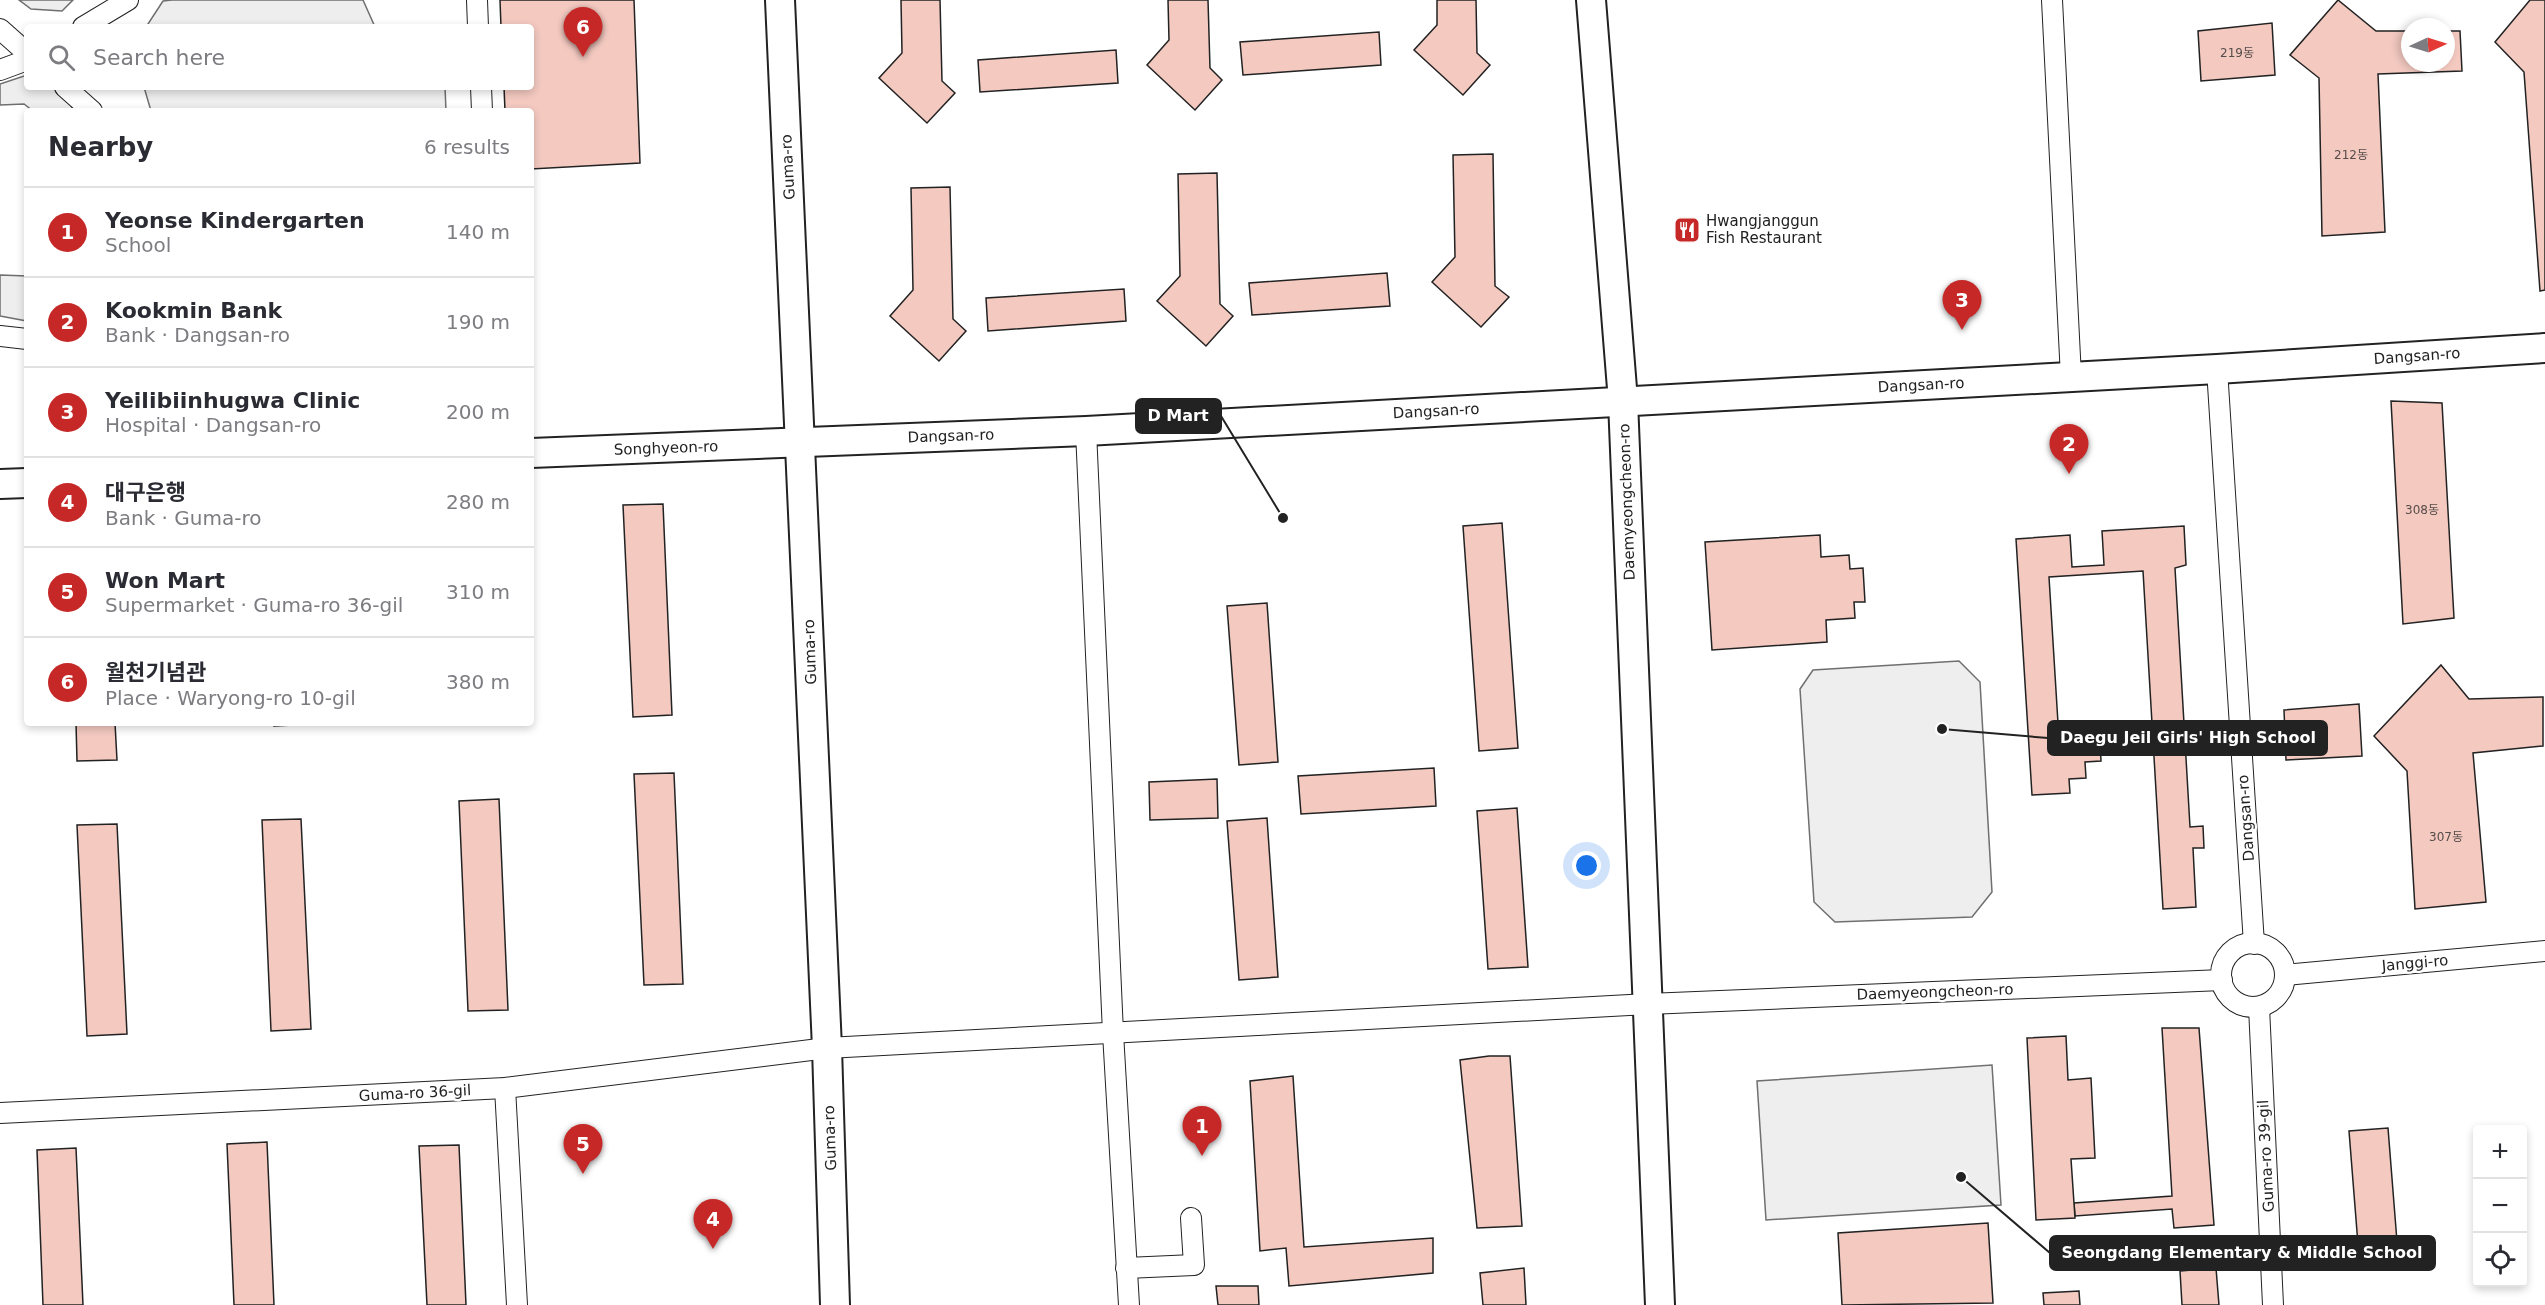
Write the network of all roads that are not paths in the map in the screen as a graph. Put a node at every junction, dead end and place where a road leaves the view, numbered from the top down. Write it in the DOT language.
graph roads {
  1 [pos="128,0"];
  2 [pos="477,0"];
  3 [pos="780,0"];
  4 [pos="1591,0"];
  5 [pos="2052,0"];
  6 [pos="88,24"];
  7 [pos="478,24"];
  8 [pos="0,29"];
  9 [pos="24,50"];
  10 [pos="24,61"];
  11 [pos="0,70"];
  12 [pos="68,90"];
  13 [pos="481,90"];
  14 [pos="89,108"];
  15 [pos="482,108"];
  16 [pos="0,336"];
  17 [pos="24,339"];
  18 [pos="2545,348"];
  19 [pos="2217,369"];
  20 [pos="2071,377"];
  21 [pos="1623,401"];
  22 [pos="1086,431"];
  23 [pos="801,442"];
  24 [pos="534,453"];
  25 [pos="24,483"];
  26 [pos="0,484"];
  27 [pos="2254,944"];
  28 [pos="2545,951"];
  29 [pos="2285,975"];
  30 [pos="2222,980"];
  31 [pos="1648,1004"];
  32 [pos="2259,1007"];
  33 [pos="1113,1033"];
  34 [pos="827,1048"];
  35 [pos="505,1088"];
  36 [pos="0,1113"];
  37 [pos="1191,1218"];
  38 [pos="1126,1268"];
  39 [pos="518,1305"];
  40 [pos="835,1305"];
  41 [pos="1129,1305"];
  42 [pos="1660,1305"];
  43 [pos="2273,1305"];
  1 -- 6 [label="street"];
  2 -- 7 [label="street"];
  3 -- 23 [label="main road, Guma-ro"];
  4 -- 21 [label="main road, Daemyeongcheon-ro"];
  5 -- 20 [label="street"];
  8 -- 9 [label="street"];
  10 -- 11 [label="street"];
  12 -- 14 [label="street"];
  13 -- 15 [label="street"];
  16 -- 17 [label="street"];
  18 -- 19 [label="main road, Dangsan-ro"];
  19 -- 20 [label="main road, Dangsan-ro"];
  19 -- 27 [label="street, Dangsan-ro"];
  20 -- 21 [label="main road, Dangsan-ro"];
  21 -- 22 [label="main road, Dangsan-ro"];
  21 -- 31 [label="main road, Daemyeongcheon-ro"];
  22 -- 23 [label="main road, Dangsan-ro"];
  22 -- 33 [label="street"];
  23 -- 24 [label="main road, Songhyeon-ro"];
  23 -- 34 [label="main road, Guma-ro"];
  25 -- 26 [label="main road"];
  27 -- 29 [label="street"];
  27 -- 30 [label="street"];
  28 -- 29 [label="street, Janggi-ro"];
  29 -- 32 [label="street"];
  30 -- 31 [label="street, Daemyeongcheon-ro"];
  30 -- 32 [label="street"];
  31 -- 33 [label="street, Guma-ro 36-gil"];
  31 -- 42 [label="main road, Daemyeongcheon-ro"];
  32 -- 43 [label="street, Guma-ro 39-gil"];
  33 -- 34 [label="street, Guma-ro 36-gil"];
  33 -- 38 [label="street"];
  34 -- 35 [label="street, Guma-ro 36-gil"];
  34 -- 40 [label="main road, Guma-ro"];
  35 -- 36 [label="street, Guma-ro 36-gil"];
  35 -- 39 [label="street"];
  37 -- 38 [label="street"];
  38 -- 41 [label="street"];
}
